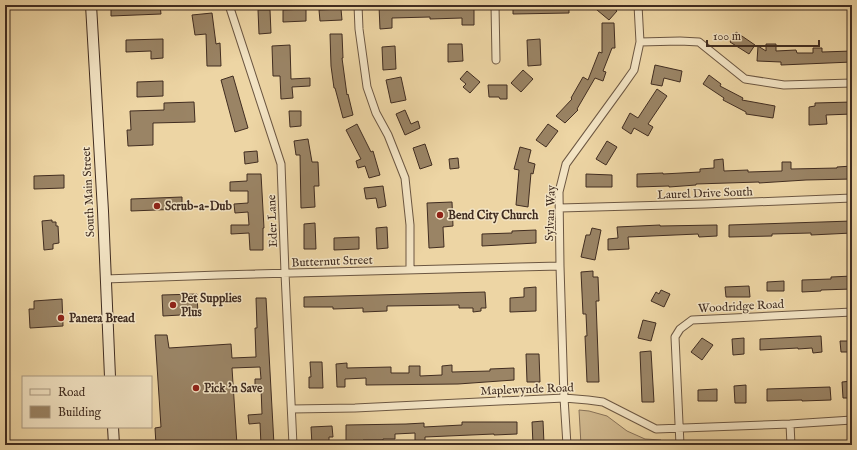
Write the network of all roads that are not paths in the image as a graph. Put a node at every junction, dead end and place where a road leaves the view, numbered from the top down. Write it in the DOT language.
graph roads {
  1 [pos="91,5"];
  2 [pos="229,5"];
  3 [pos="358,5"];
  4 [pos="495,5"];
  5 [pos="638,5"];
  6 [pos="640,42"];
  7 [pos="496,60"];
  8 [pos="852,83"];
  9 [pos="852,198"];
  10 [pos="560,208"];
  11 [pos="560,266"];
  12 [pos="410,270"];
  13 [pos="285,273"];
  14 [pos="105,279"];
  15 [pos="852,312"];
  16 [pos="110,376"];
  17 [pos="564,398"];
  18 [pos="292,409"];
  19 [pos="852,420"];
  20 [pos="790,424"];
  21 [pos="113,428"];
  22 [pos="679,428"];
  23 [pos="114,445"];
  24 [pos="294,445"];
  25 [pos="567,445"];
  26 [pos="680,445"];
  27 [pos="791,445"];
  1 -- 14 [label="main road, South Main Street"];
  2 -- 13 [label="street, Eder Lane"];
  3 -- 12 [label="street"];
  4 -- 7 [label="street"];
  5 -- 6 [label="street, Sylvan Way"];
  6 -- 8 [label="street"];
  6 -- 10 [label="street, Sylvan Way"];
  9 -- 10 [label="street, Laurel Drive South"];
  10 -- 11 [label="street, Sylvan Way"];
  11 -- 12 [label="street, Butternut Street"];
  11 -- 17 [label="street, Sylvan Way"];
  12 -- 13 [label="street, Butternut Street"];
  13 -- 14 [label="street, Butternut Street"];
  13 -- 18 [label="street, Eder Lane"];
  14 -- 16 [label="main road, South Main Street"];
  15 -- 22 [label="street, Woodridge Road"];
  17 -- 18 [label="street, Maplewynde Road"];
  17 -- 22 [label="street, Maplewynde Road"];
  17 -- 25 [label="street, Sylvan Way"];
  18 -- 24 [label="street, Eder Lane"];
  19 -- 20 [label="street, Maplewynde Road"];
  20 -- 22 [label="street, Maplewynde Road"];
  20 -- 27 [label="street"];
  21 -- 23 [label="main road"];
  22 -- 26 [label="street, Woodridge Road"];
}
